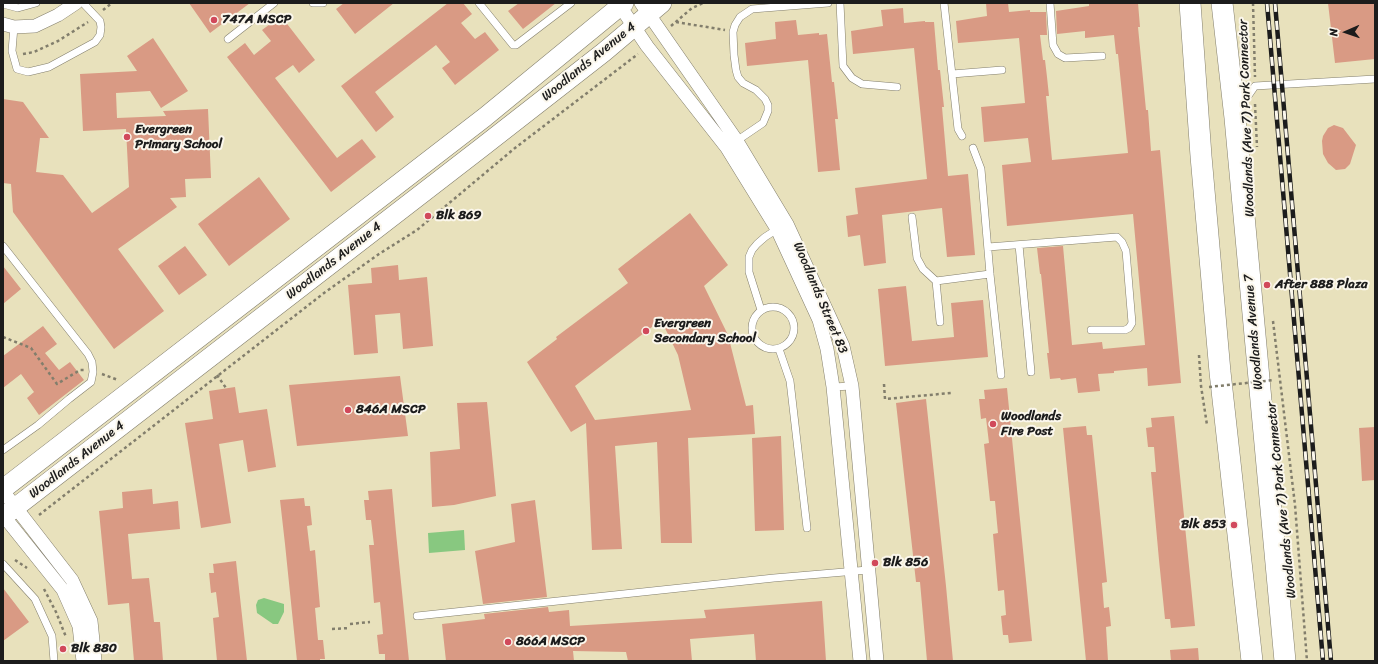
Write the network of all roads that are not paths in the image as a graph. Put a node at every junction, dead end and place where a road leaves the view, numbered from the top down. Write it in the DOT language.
graph roads {
  1 [pos="36,3"];
  2 [pos="76,3"];
  3 [pos="83,3"];
  4 [pos="274,3"];
  5 [pos="313,3"];
  6 [pos="323,3"];
  7 [pos="479,3"];
  8 [pos="571,3"];
  9 [pos="828,3"];
  10 [pos="840,3"];
  11 [pos="944,3"];
  12 [pos="1050,3"];
  13 [pos="1190,3"];
  14 [pos="3,4"];
  15 [pos="621,4"];
  16 [pos="1223,6"];
  17 [pos="651,7"];
  18 [pos="9,26"];
  19 [pos="634,26"];
  20 [pos="228,40"];
  21 [pos="1102,56"];
  22 [pos="1002,70"];
  23 [pos="952,74"];
  24 [pos="1375,79"];
  25 [pos="897,87"];
  26 [pos="1234,118"];
  27 [pos="962,136"];
  28 [pos="732,144"];
  29 [pos="973,148"];
  30 [pos="912,217"];
  31 [pos="782,227"];
  32 [pos="1019,245"];
  33 [pos="3,246"];
  34 [pos="988,247"];
  35 [pos="990,274"];
  36 [pos="936,281"];
  37 [pos="761,310"];
  38 [pos="940,322"];
  39 [pos="1091,330"];
  40 [pos="779,349"];
  41 [pos="1032,372"];
  42 [pos="1002,375"];
  43 [pos="852,386"];
  44 [pos="833,387"];
  45 [pos="3,450"];
  46 [pos="3,490"];
  47 [pos="6,514"];
  48 [pos="807,528"];
  49 [pos="3,564"];
  50 [pos="868,570"];
  51 [pos="851,572"];
  52 [pos="417,616"];
  53 [pos="54,661"];
  54 [pos="83,661"];
  55 [pos="95,661"];
  56 [pos="860,661"];
  57 [pos="877,661"];
  58 [pos="1252,661"];
  59 [pos="1285,661"];
  1 -- 14 [label="lane"];
  2 -- 18 [label="street"];
  3 -- 18 [label="lane"];
  4 -- 20 [label="lane"];
  5 -- 6 [label="lane"];
  7 -- 8 [label="lane"];
  9 -- 28 [label="lane"];
  10 -- 25 [label="lane"];
  11 -- 23 [label="lane"];
  12 -- 21 [label="lane"];
  13 -- 58 [label="main road"];
  15 -- 19 [label="street, Woodlands Street 83"];
  15 -- 46 [label="main road, Woodlands Avenue 4"];
  16 -- 26 [label="main road, Woodlands Avenue 7"];
  17 -- 19 [label="main road, Woodlands Avenue 4"];
  17 -- 28 [label="street, Woodlands Street 83"];
  19 -- 28 [label="street, Woodlands Street 83"];
  19 -- 47 [label="main road, Woodlands Avenue 4"];
  22 -- 23 [label="lane"];
  23 -- 27 [label="lane"];
  24 -- 26 [label="lane"];
  26 -- 59 [label="main road, Woodlands Avenue 7"];
  28 -- 31 [label="street, Woodlands Street 83"];
  29 -- 34 [label="lane"];
  30 -- 36 [label="lane"];
  31 -- 37 [label="lane"];
  31 -- 43 [label="street, Woodlands Street 83"];
  31 -- 44 [label="street, Woodlands Street 83"];
  32 -- 34 [label="lane"];
  32 -- 39 [label="lane"];
  32 -- 41 [label="lane"];
  33 -- 45 [label="lane"];
  34 -- 35 [label="lane"];
  35 -- 36 [label="lane"];
  35 -- 42 [label="lane"];
  36 -- 38 [label="lane"];
  37 -- 40 [label="lane"];
  37 -- 40 [label="lane"];
  40 -- 48 [label="lane"];
  43 -- 44 [label="lane"];
  43 -- 50 [label="street, Woodlands Street 83"];
  44 -- 51 [label="street, Woodlands Street 83"];
  46 -- 47 [label="street"];
  47 -- 54 [label="street"];
  47 -- 55 [label="street"];
  49 -- 53 [label="lane"];
  50 -- 51 [label="lane"];
  50 -- 57 [label="street, Woodlands Street 83"];
  51 -- 52 [label="lane"];
  51 -- 56 [label="street, Woodlands Street 83"];
}
